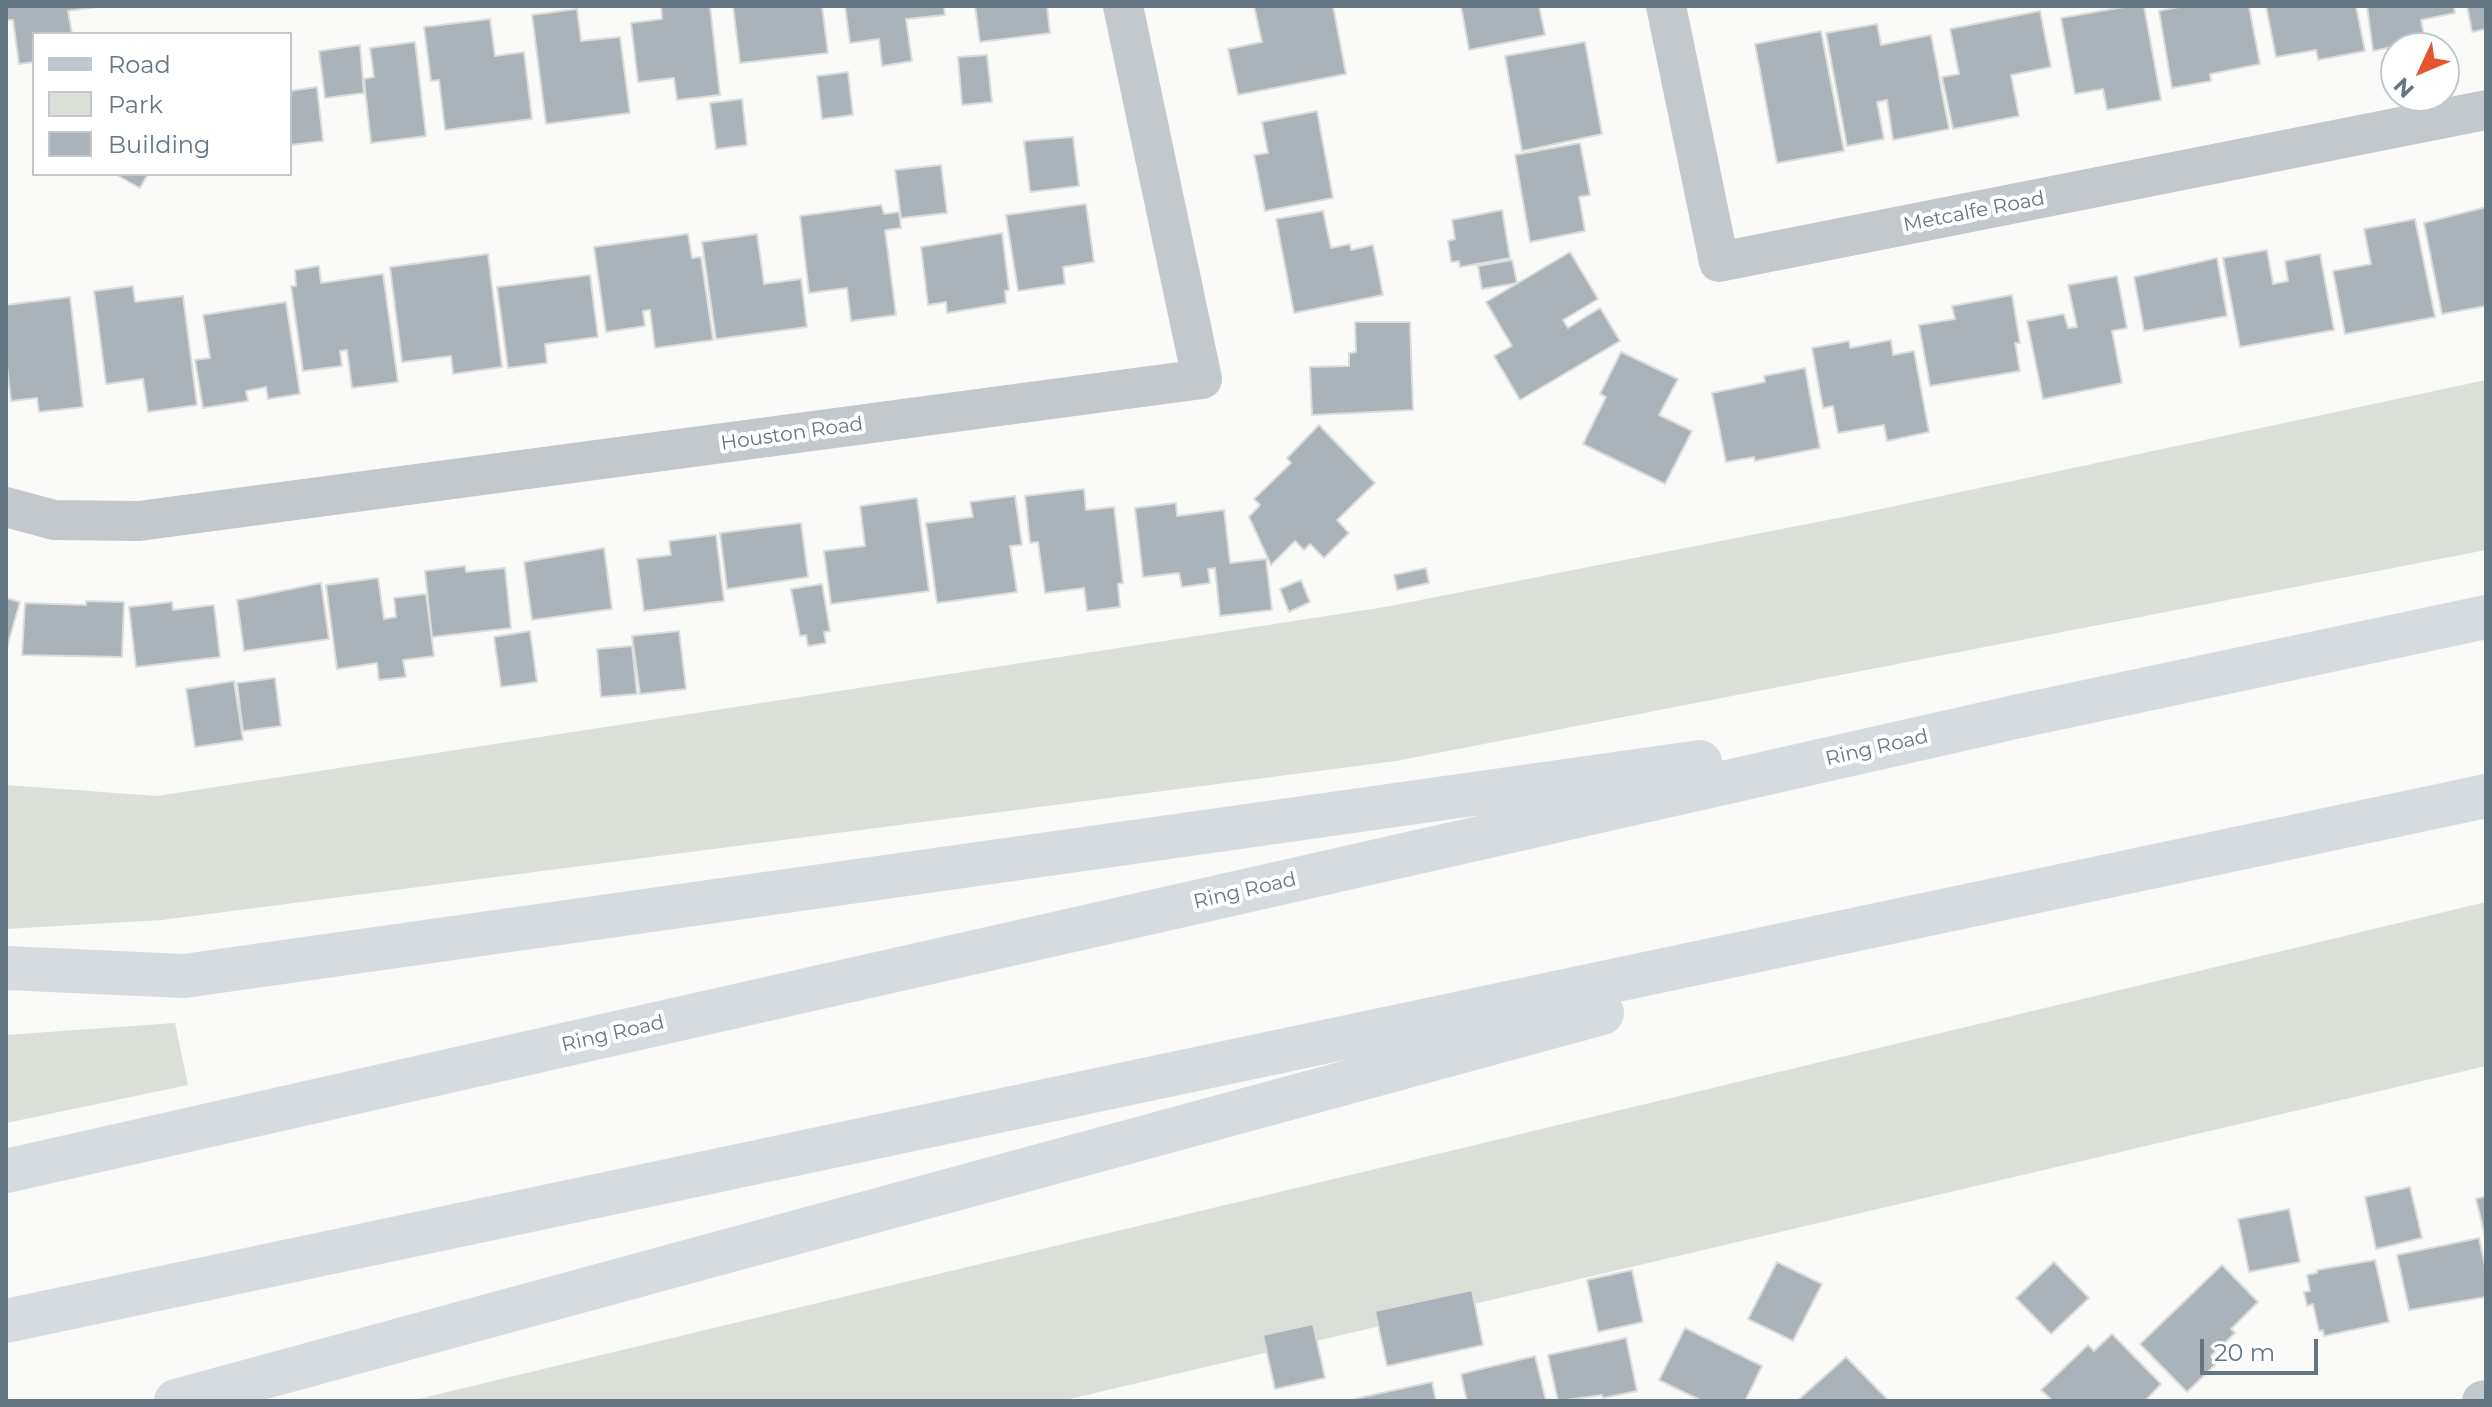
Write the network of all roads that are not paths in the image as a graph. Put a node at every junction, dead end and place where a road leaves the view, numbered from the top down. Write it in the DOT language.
graph roads {
  1 [pos="1123,6"];
  2 [pos="1666,6"];
  3 [pos="2486,110"];
  4 [pos="6,507"];
  5 [pos="2486,617"];
  6 [pos="2015,717"];
  7 [pos="2486,796"];
  8 [pos="2056,889"];
  9 [pos="6,968"];
  10 [pos="6,1171"];
  11 [pos="6,1321"];
  12 [pos="176,1401"];
  1 -- 4 [label="street, Houston Road"];
  2 -- 3 [label="street, Metcalfe Road"];
  5 -- 6 [label="highway, Ring Road"];
  6 -- 9 [label="highway"];
  6 -- 10 [label="highway, Ring Road"];
  7 -- 8 [label="highway"];
  8 -- 11 [label="highway"];
  8 -- 12 [label="highway"];
}
